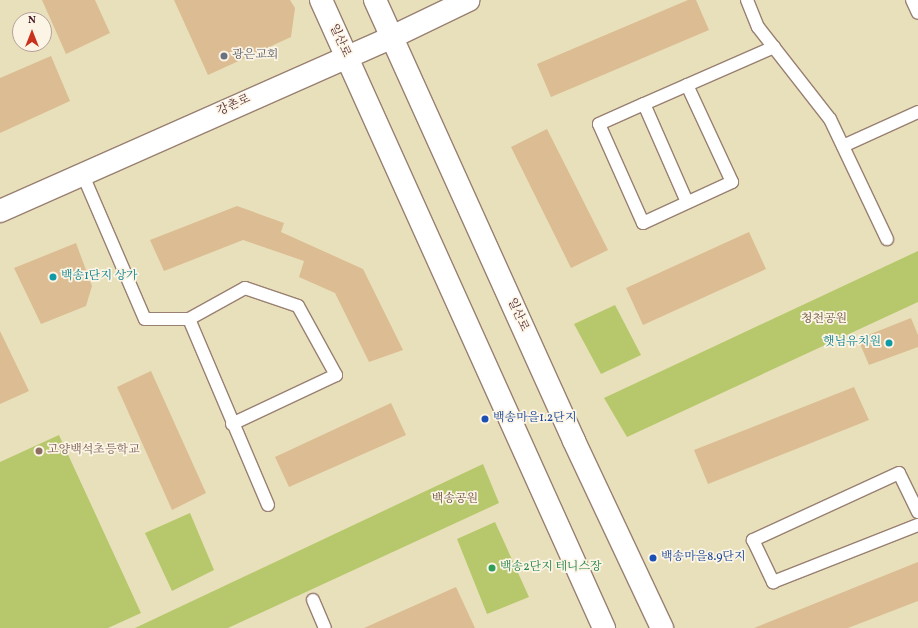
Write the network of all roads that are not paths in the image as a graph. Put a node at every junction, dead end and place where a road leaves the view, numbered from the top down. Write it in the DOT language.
graph roads {
  1 [pos="321,0"];
  2 [pos="375,0"];
  3 [pos="468,0"];
  4 [pos="747,0"];
  5 [pos="912,0"];
  6 [pos="918,13"];
  7 [pos="392,37"];
  8 [pos="774,47"];
  9 [pos="346,57"];
  10 [pos="687,85"];
  11 [pos="644,104"];
  12 [pos="918,112"];
  13 [pos="843,146"];
  14 [pos="82,173"];
  15 [pos="687,202"];
  16 [pos="0,211"];
  17 [pos="887,239"];
  18 [pos="189,319"];
  19 [pos="232,424"];
  20 [pos="268,505"];
  21 [pos="918,512"];
  22 [pos="918,524"];
  23 [pos="313,600"];
  24 [pos="325,628"];
  25 [pos="604,628"];
  26 [pos="662,628"];
  1 -- 9 [label="main road, 일산로"];
  2 -- 7 [label="main road, 일산로"];
  3 -- 7 [label="main road, 강촌로"];
  4 -- 8 [label="lane"];
  5 -- 6 [label="lane"];
  7 -- 9 [label="main road, 강촌로"];
  7 -- 26 [label="main road, 일산로"];
  8 -- 10 [label="lane"];
  8 -- 13 [label="lane"];
  9 -- 14 [label="main road, 강촌로"];
  9 -- 25 [label="main road, 일산로"];
  10 -- 11 [label="lane"];
  10 -- 15 [label="lane"];
  11 -- 15 [label="lane"];
  11 -- 15 [label="lane"];
  12 -- 13 [label="lane"];
  13 -- 17 [label="lane"];
  14 -- 16 [label="main road, 강촌로"];
  14 -- 18 [label="lane"];
  18 -- 19 [label="lane"];
  18 -- 19 [label="lane"];
  19 -- 20 [label="lane"];
  21 -- 22 [label="lane"];
  23 -- 24 [label="lane"];
}
